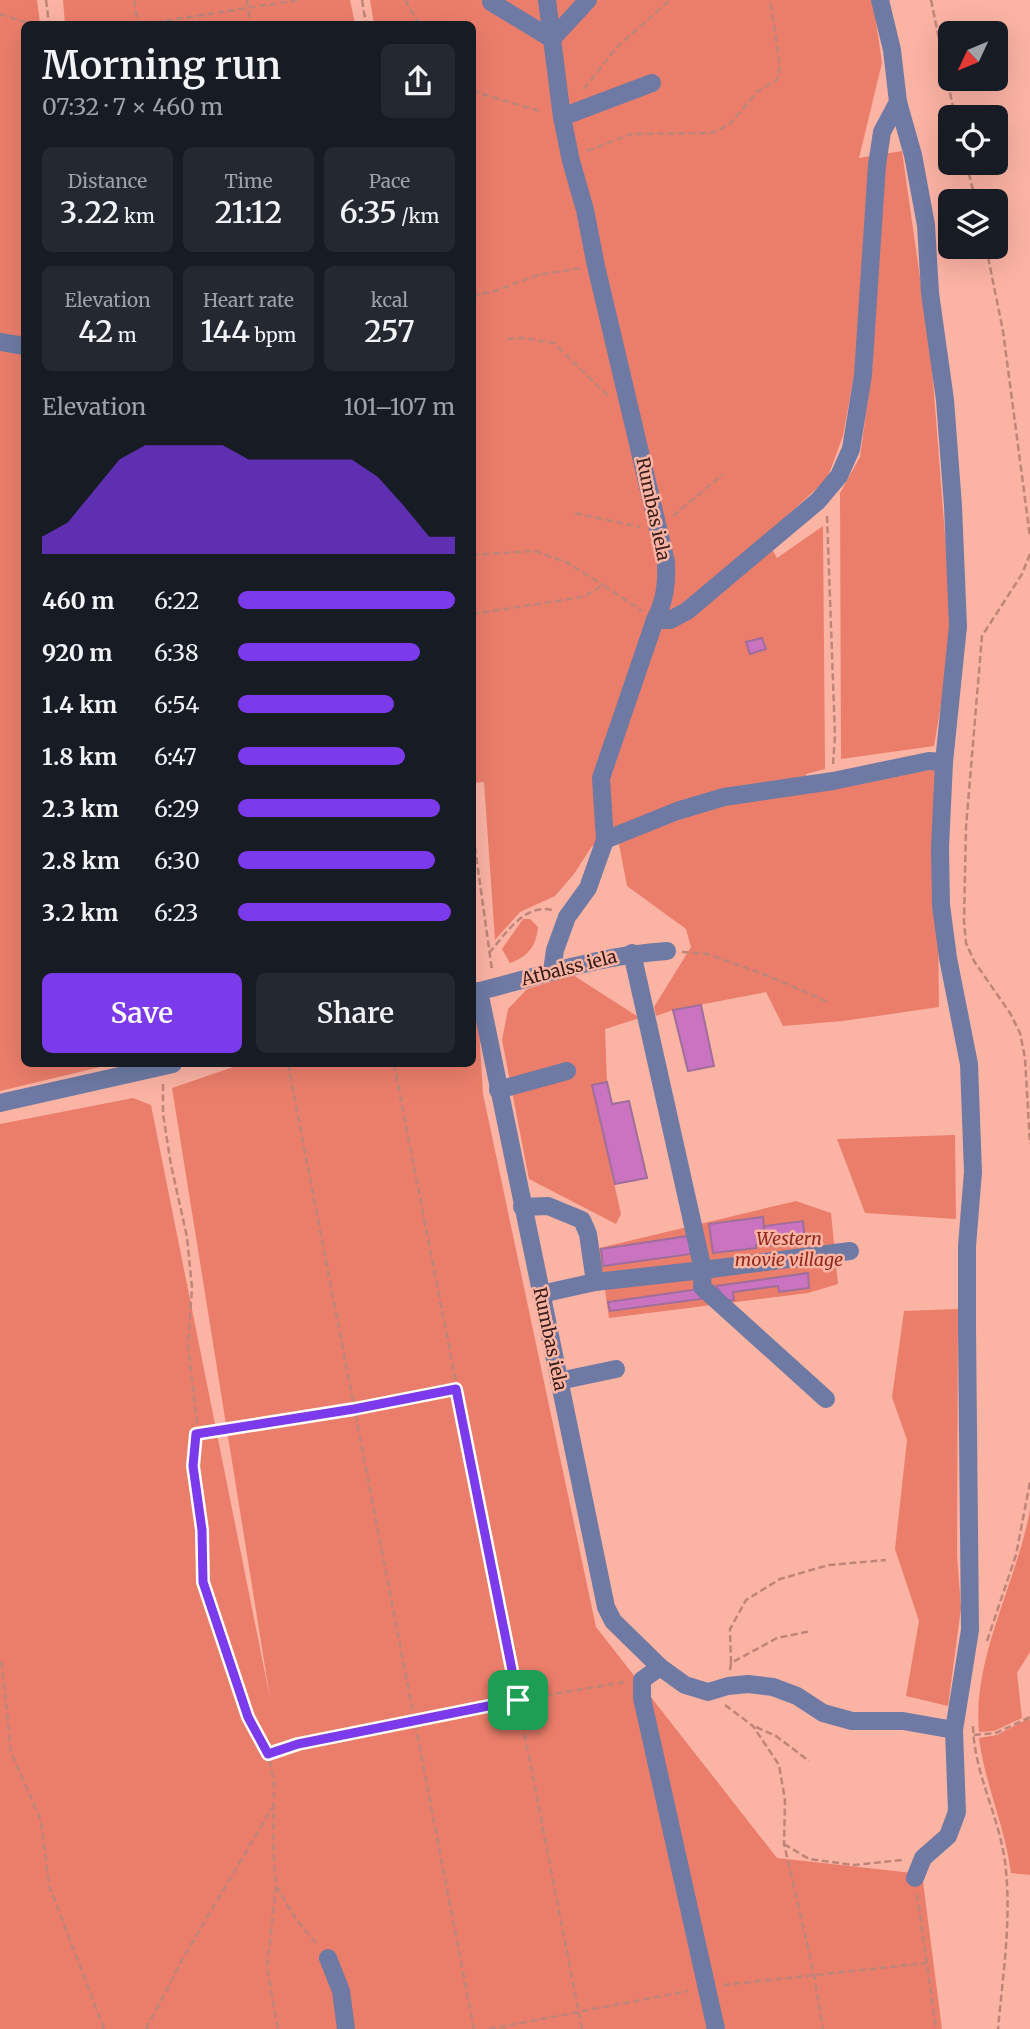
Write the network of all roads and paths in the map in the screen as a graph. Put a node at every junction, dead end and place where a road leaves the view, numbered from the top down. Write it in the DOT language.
graph roads {
  1 [pos="46,0"];
  2 [pos="134,0"];
  3 [pos="247,0"];
  4 [pos="298,0"];
  5 [pos="362,0"];
  6 [pos="405,0"];
  7 [pos="547,0"];
  8 [pos="588,0"];
  9 [pos="670,0"];
  10 [pos="770,0"];
  11 [pos="880,0"];
  12 [pos="932,0"];
  13 [pos="491,2"];
  14 [pos="248,8"];
  15 [pos="0,14"];
  16 [pos="22,21"];
  17 [pos="49,21"];
  18 [pos="138,21"];
  19 [pos="164,21"];
  20 [pos="250,21"];
  21 [pos="366,21"];
  22 [pos="417,21"];
  23 [pos="552,39"];
  24 [pos="652,83"];
  25 [pos="476,92"];
  26 [pos="898,102"];
  27 [pos="954,105"];
  28 [pos="562,117"];
  29 [pos="571,161"];
  30 [pos="988,259"];
  31 [pos="596,266"];
  32 [pos="476,295"];
  33 [pos="508,339"];
  34 [pos="0,342"];
  35 [pos="21,346"];
  36 [pos="613,401"];
  37 [pos="723,474"];
  38 [pos="818,501"];
  39 [pos="575,513"];
  40 [pos="1030,537"];
  41 [pos="660,538"];
  42 [pos="1030,554"];
  43 [pos="476,555"];
  44 [pos="603,585"];
  45 [pos="476,613"];
  46 [pos="655,620"];
  47 [pos="944,761"];
  48 [pos="833,781"];
  49 [pos="605,840"];
  50 [pos="476,856"];
  51 [pos="567,917"];
  52 [pos="667,951"];
  53 [pos="489,953"];
  54 [pos="632,953"];
  55 [pos="552,971"];
  56 [pos="482,991"];
  57 [pos="830,1003"];
  58 [pos="159,1067"];
  59 [pos="168,1067"];
  60 [pos="289,1067"];
  61 [pos="395,1067"];
  62 [pos="567,1072"];
  63 [pos="498,1090"];
  64 [pos="0,1102"];
  65 [pos="1030,1144"];
  66 [pos="522,1207"];
  67 [pos="850,1251"];
  68 [pos="704,1270"];
  69 [pos="596,1282"];
  70 [pos="541,1294"];
  71 [pos="616,1370"];
  72 [pos="559,1381"];
  73 [pos="456,1389"];
  74 [pos="826,1399"];
  75 [pos="354,1409"];
  76 [pos="196,1434"];
  77 [pos="1030,1482"];
  78 [pos="886,1560"];
  79 [pos="811,1631"];
  80 [pos="985,1646"];
  81 [pos="0,1662"];
  82 [pos="731,1663"];
  83 [pos="660,1667"];
  84 [pos="642,1680"];
  85 [pos="728,1686"];
  86 [pos="708,1692"];
  87 [pos="518,1700"];
  88 [pos="1030,1717"];
  89 [pos="413,1721"];
  90 [pos="973,1723"];
  91 [pos="753,1726"];
  92 [pos="954,1730"];
  93 [pos="981,1735"];
  94 [pos="268,1754"];
  95 [pos="809,1761"];
  96 [pos="274,1805"];
  97 [pos="784,1844"];
  98 [pos="923,1858"];
  99 [pos="915,1878"];
  100 [pos="276,1886"];
  101 [pos="328,1958"];
  102 [pos="104,2029"];
  103 [pos="146,2029"];
  104 [pos="278,2029"];
  105 [pos="346,2029"];
  106 [pos="474,2029"];
  107 [pos="582,2029"];
  108 [pos="716,2029"];
  109 [pos="823,2029"];
  110 [pos="936,2029"];
  111 [pos="998,2029"];
  1 -- 17 [label="path"];
  2 -- 18 [label="path"];
  3 -- 14 [label="path"];
  4 -- 14 [label="path"];
  5 -- 21 [label="path"];
  6 -- 22 [label="path"];
  7 -- 23 [label="street, Rumbas iela"];
  8 -- 23 [label="street"];
  9 -- 28 [label="path"];
  10 -- 29 [label="path"];
  11 -- 26 [label="street"];
  12 -- 27 [label="path"];
  13 -- 23 [label="street"];
  14 -- 19 [label="path"];
  14 -- 20 [label="path"];
  15 -- 16 [label="path"];
  23 -- 28 [label="street, Rumbas iela"];
  24 -- 28 [label="street"];
  25 -- 28 [label="path"];
  26 -- 38 [label="street"];
  26 -- 47 [label="street"];
  28 -- 29 [label="street, Rumbas iela"];
  29 -- 31 [label="street, Rumbas iela"];
  30 -- 40 [label="path"];
  31 -- 32 [label="path"];
  31 -- 41 [label="street, Rumbas iela"];
  33 -- 36 [label="path"];
  34 -- 35 [label="street"];
  37 -- 41 [label="path"];
  38 -- 46 [label="street"];
  38 -- 48 [label="path"];
  39 -- 41 [label="path"];
  41 -- 46 [label="street, Rumbas iela"];
  42 -- 65 [label="path"];
  43 -- 44 [label="path"];
  44 -- 45 [label="path"];
  44 -- 46 [label="path"];
  46 -- 49 [label="street, Rumbas iela"];
  47 -- 48 [label="street"];
  47 -- 92 [label="street"];
  48 -- 49 [label="street"];
  49 -- 51 [label="street, Rumbas iela"];
  50 -- 53 [label="path"];
  51 -- 53 [label="path"];
  51 -- 55 [label="street, Rumbas iela"];
  52 -- 54 [label="street, Atbalss iela"];
  52 -- 57 [label="path"];
  53 -- 56 [label="path"];
  54 -- 55 [label="street, Atbalss iela"];
  54 -- 68 [label="street"];
  55 -- 56 [label="street, Atbalss iela"];
  56 -- 63 [label="street, Rumbas iela"];
  58 -- 64 [label="street"];
  59 -- 76 [label="path"];
  60 -- 75 [label="path"];
  61 -- 73 [label="path"];
  62 -- 63 [label="street"];
  63 -- 66 [label="street, Rumbas iela"];
  66 -- 69 [label="street"];
  66 -- 70 [label="street, Rumbas iela"];
  67 -- 68 [label="street"];
  68 -- 69 [label="street"];
  68 -- 74 [label="street"];
  69 -- 70 [label="street"];
  70 -- 72 [label="street, Rumbas iela"];
  71 -- 72 [label="street"];
  72 -- 83 [label="street, Rumbas iela"];
  73 -- 75 [label="path"];
  73 -- 87 [label="path"];
  75 -- 76 [label="path"];
  75 -- 89 [label="path"];
  76 -- 94 [label="path"];
  77 -- 80 [label="path"];
  78 -- 82 [label="path"];
  79 -- 82 [label="path"];
  81 -- 102 [label="path"];
  82 -- 85 [label="path"];
  83 -- 84 [label="street"];
  83 -- 86 [label="street, Rumbas iela"];
  84 -- 87 [label="path"];
  84 -- 108 [label="street"];
  85 -- 86 [label="street"];
  85 -- 92 [label="street"];
  86 -- 91 [label="path"];
  87 -- 89 [label="path"];
  87 -- 107 [label="path"];
  88 -- 93 [label="path"];
  89 -- 94 [label="path"];
  89 -- 106 [label="path"];
  90 -- 111 [label="path"];
  91 -- 95 [label="path"];
  91 -- 97 [label="path"];
  92 -- 98 [label="street"];
  94 -- 96 [label="path"];
  96 -- 100 [label="path"];
  96 -- 103 [label="path"];
  97 -- 98 [label="path"];
  97 -- 109 [label="path"];
  98 -- 99 [label="street"];
  99 -- 110 [label="path"];
  100 -- 101 [label="path"];
  100 -- 104 [label="path"];
  101 -- 105 [label="street"];
}
